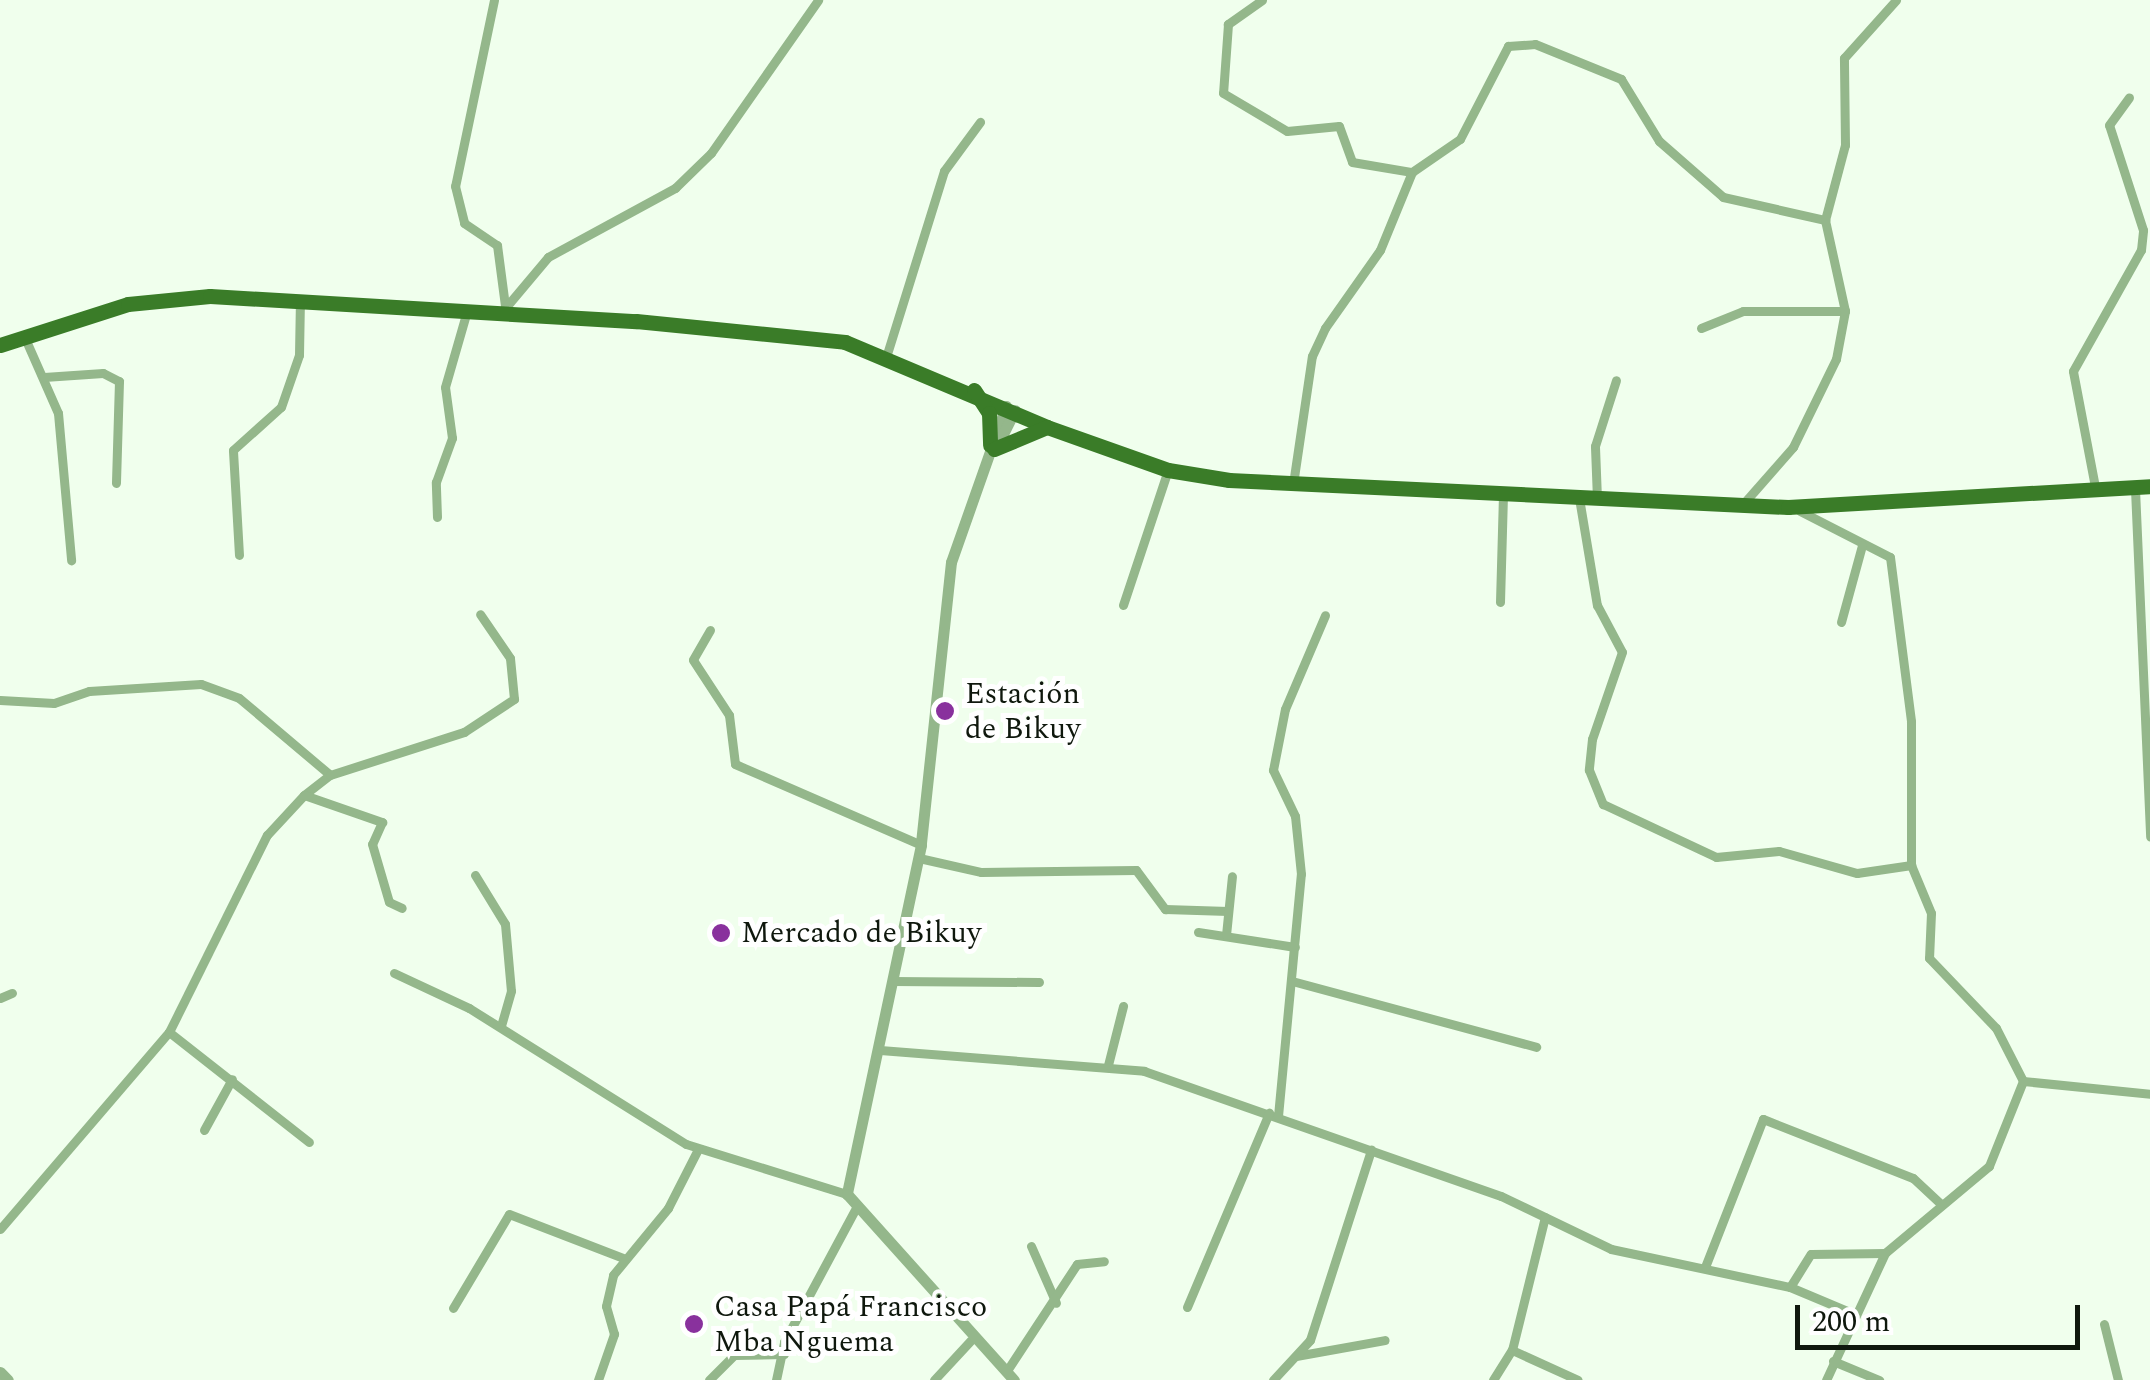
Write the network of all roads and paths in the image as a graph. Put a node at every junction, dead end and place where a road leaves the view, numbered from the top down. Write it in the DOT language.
graph roads {
  1 [pos="494,0"];
  2 [pos="818,0"];
  3 [pos="1262,0"];
  4 [pos="1896,0"];
  5 [pos="2129,98"];
  6 [pos="980,122"];
  7 [pos="1412,172"];
  8 [pos="1825,220"];
  9 [pos="300,300"];
  10 [pos="503,309"];
  11 [pos="467,310"];
  12 [pos="1845,311"];
  13 [pos="1701,328"];
  14 [pos="24,336"];
  15 [pos="0,345"];
  16 [pos="886,354"];
  17 [pos="44,377"];
  18 [pos="1616,380"];
  19 [pos="974,390"];
  20 [pos="1011,408"];
  21 [pos="1047,427"];
  22 [pos="991,449"];
  23 [pos="1168,470"];
  24 [pos="116,483"];
  25 [pos="1292,486"];
  26 [pos="2143,487"];
  27 [pos="2096,492"];
  28 [pos="1503,494"];
  29 [pos="1579,498"];
  30 [pos="1597,498"];
  31 [pos="1738,506"];
  32 [pos="1788,507"];
  33 [pos="437,517"];
  34 [pos="1862,546"];
  35 [pos="239,555"];
  36 [pos="71,560"];
  37 [pos="1500,602"];
  38 [pos="1123,606"];
  39 [pos="480,614"];
  40 [pos="1325,615"];
  41 [pos="1841,622"];
  42 [pos="710,630"];
  43 [pos="0,700"];
  44 [pos="330,775"];
  45 [pos="304,796"];
  46 [pos="2150,837"];
  47 [pos="920,852"];
  48 [pos="1911,865"];
  49 [pos="475,875"];
  50 [pos="1232,876"];
  51 [pos="402,908"];
  52 [pos="1228,911"];
  53 [pos="1198,932"];
  54 [pos="1226,936"];
  55 [pos="1295,946"];
  56 [pos="394,974"];
  57 [pos="892,981"];
  58 [pos="1292,981"];
  59 [pos="1038,982"];
  60 [pos="12,993"];
  61 [pos="0,998"];
  62 [pos="1124,1006"];
  63 [pos="501,1027"];
  64 [pos="170,1032"];
  65 [pos="1536,1047"];
  66 [pos="880,1050"];
  67 [pos="1108,1065"];
  68 [pos="232,1078"];
  69 [pos="2024,1081"];
  70 [pos="2150,1094"];
  71 [pos="1273,1115"];
  72 [pos="204,1130"];
  73 [pos="309,1142"];
  74 [pos="698,1150"];
  75 [pos="1371,1150"];
  76 [pos="847,1194"];
  77 [pos="1940,1203"];
  78 [pos="856,1208"];
  79 [pos="1545,1217"];
  80 [pos="0,1229"];
  81 [pos="1031,1246"];
  82 [pos="1885,1253"];
  83 [pos="623,1258"];
  84 [pos="1104,1260"];
  85 [pos="1705,1267"];
  86 [pos="1790,1287"];
  87 [pos="1056,1303"];
  88 [pos="1187,1307"];
  89 [pos="453,1308"];
  90 [pos="1852,1313"];
  91 [pos="2104,1324"];
  92 [pos="971,1340"];
  93 [pos="1310,1340"];
  94 [pos="1385,1340"];
  95 [pos="1512,1350"];
  96 [pos="784,1354"];
  97 [pos="1318,1355"];
  98 [pos="1296,1356"];
  99 [pos="1832,1361"];
  100 [pos="0,1372"];
  101 [pos="1010,1376"];
  102 [pos="8,1380"];
  103 [pos="598,1380"];
  104 [pos="709,1380"];
  105 [pos="776,1380"];
  106 [pos="934,1380"];
  107 [pos="1273,1380"];
  108 [pos="1493,1380"];
  109 [pos="1578,1380"];
  110 [pos="1826,1380"];
  111 [pos="1879,1380"];
  112 [pos="2118,1380"];
  1 -- 10 [label="street"];
  2 -- 10 [label="street"];
  3 -- 7 [label="street"];
  4 -- 8 [label="street"];
  5 -- 27 [label="street"];
  6 -- 16 [label="street"];
  7 -- 8 [label="street"];
  7 -- 25 [label="street"];
  8 -- 12 [label="street"];
  9 -- 11 [label="main road"];
  9 -- 14 [label="main road"];
  9 -- 35 [label="street"];
  10 -- 11 [label="main road"];
  10 -- 16 [label="main road"];
  11 -- 33 [label="street"];
  12 -- 13 [label="street"];
  12 -- 31 [label="street"];
  14 -- 15 [label="main road"];
  14 -- 17 [label="street"];
  16 -- 19 [label="main road"];
  17 -- 24 [label="street"];
  17 -- 36 [label="street"];
  18 -- 30 [label="street"];
  19 -- 20 [label="main road"];
  19 -- 22 [label="main road"];
  20 -- 21 [label="main road"];
  20 -- 22 [label="street"];
  21 -- 22 [label="main road"];
  21 -- 23 [label="main road"];
  22 -- 47 [label="street"];
  23 -- 25 [label="main road"];
  23 -- 38 [label="street"];
  25 -- 28 [label="main road"];
  26 -- 27 [label="main road"];
  26 -- 46 [label="street"];
  27 -- 32 [label="main road"];
  28 -- 29 [label="main road"];
  28 -- 37 [label="street"];
  29 -- 30 [label="main road"];
  29 -- 48 [label="street"];
  30 -- 31 [label="main road"];
  31 -- 32 [label="main road"];
  32 -- 34 [label="street"];
  34 -- 41 [label="street"];
  34 -- 48 [label="street"];
  39 -- 44 [label="street"];
  40 -- 55 [label="street"];
  42 -- 47 [label="street"];
  43 -- 44 [label="street"];
  44 -- 45 [label="street"];
  45 -- 51 [label="street"];
  45 -- 64 [label="street"];
  47 -- 52 [label="street"];
  47 -- 57 [label="street"];
  48 -- 69 [label="street"];
  49 -- 63 [label="street"];
  50 -- 52 [label="street"];
  52 -- 54 [label="street"];
  53 -- 54 [label="street"];
  54 -- 55 [label="street"];
  55 -- 58 [label="street"];
  56 -- 63 [label="street"];
  57 -- 59 [label="street"];
  57 -- 66 [label="street"];
  58 -- 65 [label="street"];
  58 -- 71 [label="street"];
  60 -- 61 [label="street"];
  62 -- 67 [label="street"];
  63 -- 74 [label="street"];
  64 -- 68 [label="street"];
  64 -- 80 [label="street"];
  66 -- 67 [label="street"];
  66 -- 76 [label="street"];
  67 -- 71 [label="street"];
  68 -- 72 [label="street"];
  68 -- 73 [label="street"];
  69 -- 70 [label="street"];
  69 -- 77 [label="street"];
  71 -- 75 [label="street"];
  71 -- 88 [label="street"];
  74 -- 76 [label="street"];
  74 -- 83 [label="street"];
  75 -- 79 [label="street"];
  75 -- 93 [label="street"];
  76 -- 78 [label="street"];
  77 -- 82 [label="street"];
  77 -- 85 [label="street"];
  78 -- 92 [label="street"];
  78 -- 96 [label="street"];
  79 -- 85 [label="street"];
  79 -- 95 [label="street"];
  81 -- 87 [label="street"];
  82 -- 86 [label="street"];
  82 -- 90 [label="street"];
  83 -- 89 [label="street"];
  83 -- 103 [label="street"];
  84 -- 87 [label="street"];
  85 -- 86 [label="street"];
  86 -- 90 [label="street"];
  87 -- 101 [label="street"];
  90 -- 99 [label="street"];
  91 -- 112 [label="street"];
  92 -- 101 [label="street"];
  92 -- 106 [label="street"];
  93 -- 97 [label="street"];
  93 -- 98 [label="street"];
  94 -- 97 [label="street"];
  95 -- 108 [label="street"];
  95 -- 109 [label="street"];
  96 -- 104 [label="street"];
  96 -- 105 [label="street"];
  97 -- 98 [label="street"];
  98 -- 107 [label="street"];
  99 -- 110 [label="street"];
  99 -- 111 [label="street"];
  100 -- 102 [label="street"];
}
